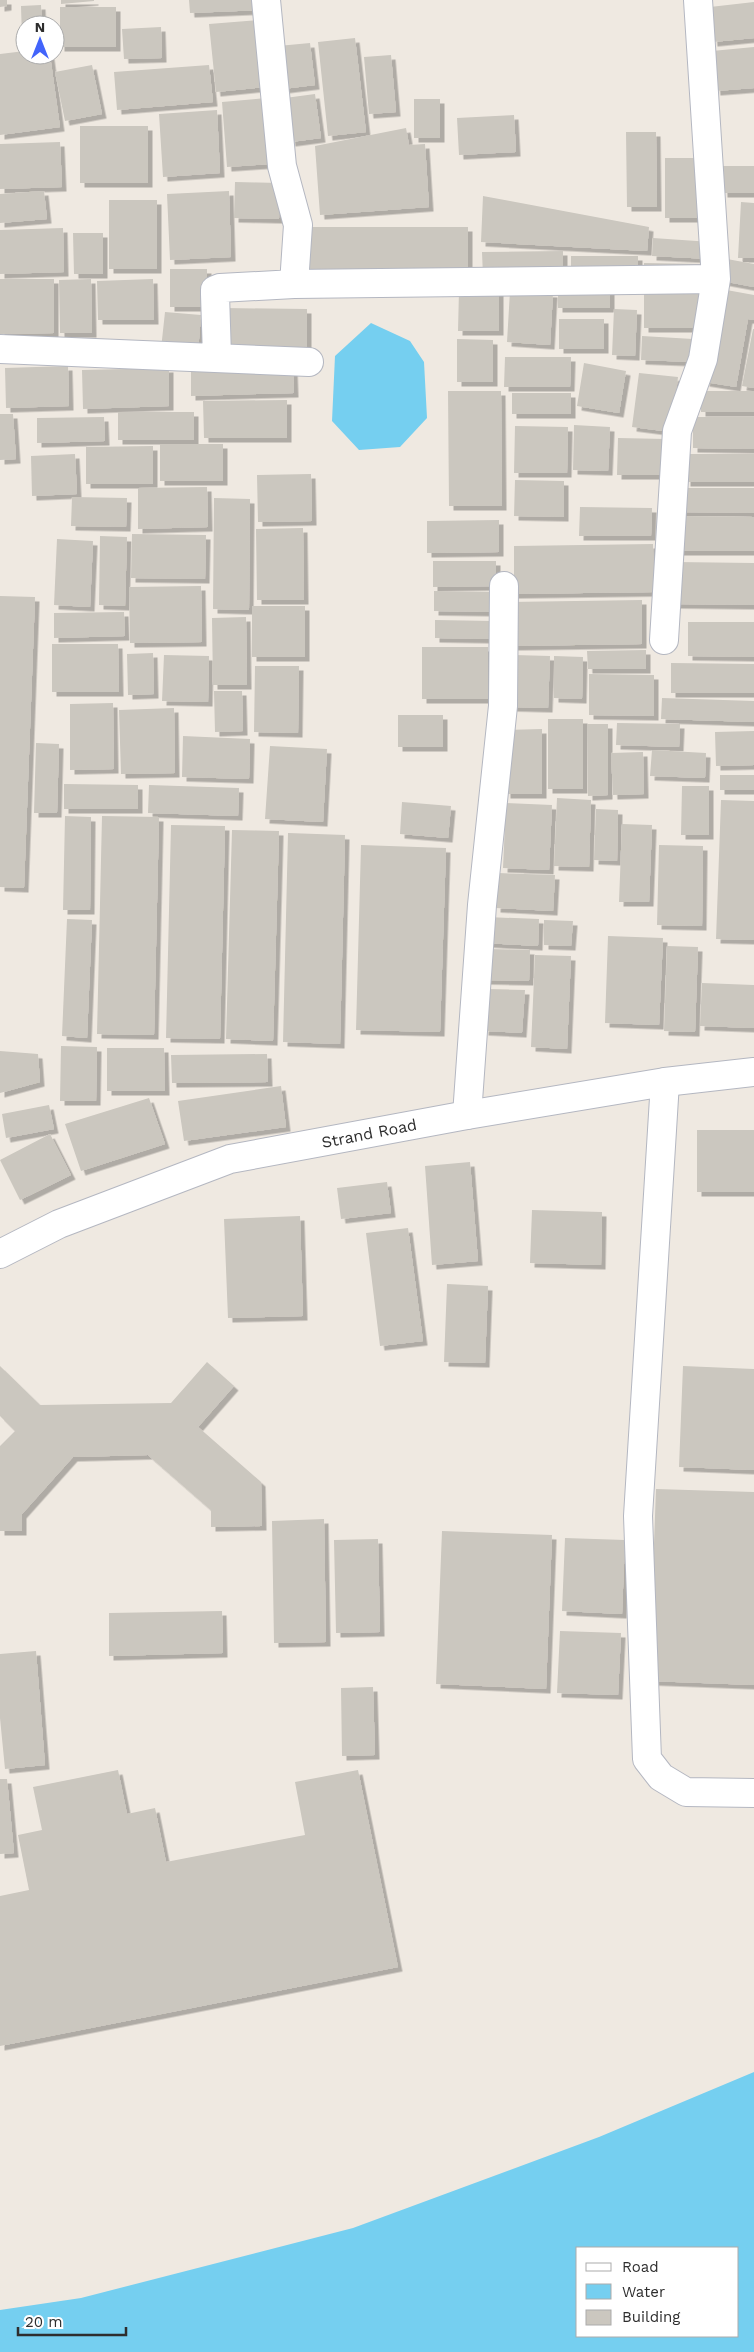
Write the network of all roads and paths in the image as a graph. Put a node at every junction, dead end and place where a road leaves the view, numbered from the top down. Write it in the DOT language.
graph roads {
  1 [pos="266,0"];
  2 [pos="698,0"];
  3 [pos="716,280"];
  4 [pos="294,284"];
  5 [pos="0,349"];
  6 [pos="217,357"];
  7 [pos="309,362"];
  8 [pos="504,586"];
  9 [pos="664,640"];
  10 [pos="754,1072"];
  11 [pos="665,1082"];
  12 [pos="467,1115"];
  13 [pos="0,1254"];
  14 [pos="754,1793"];
  1 -- 4 [label="street"];
  2 -- 3 [label="street"];
  3 -- 4 [label="street"];
  3 -- 9 [label="street"];
  4 -- 6 [label="street"];
  5 -- 6 [label="street"];
  6 -- 7 [label="street"];
  8 -- 12 [label="street"];
  10 -- 11 [label="street, Strand Road"];
  11 -- 12 [label="street, Strand Road"];
  11 -- 14 [label="street"];
  12 -- 13 [label="street, Strand Road"];
}
